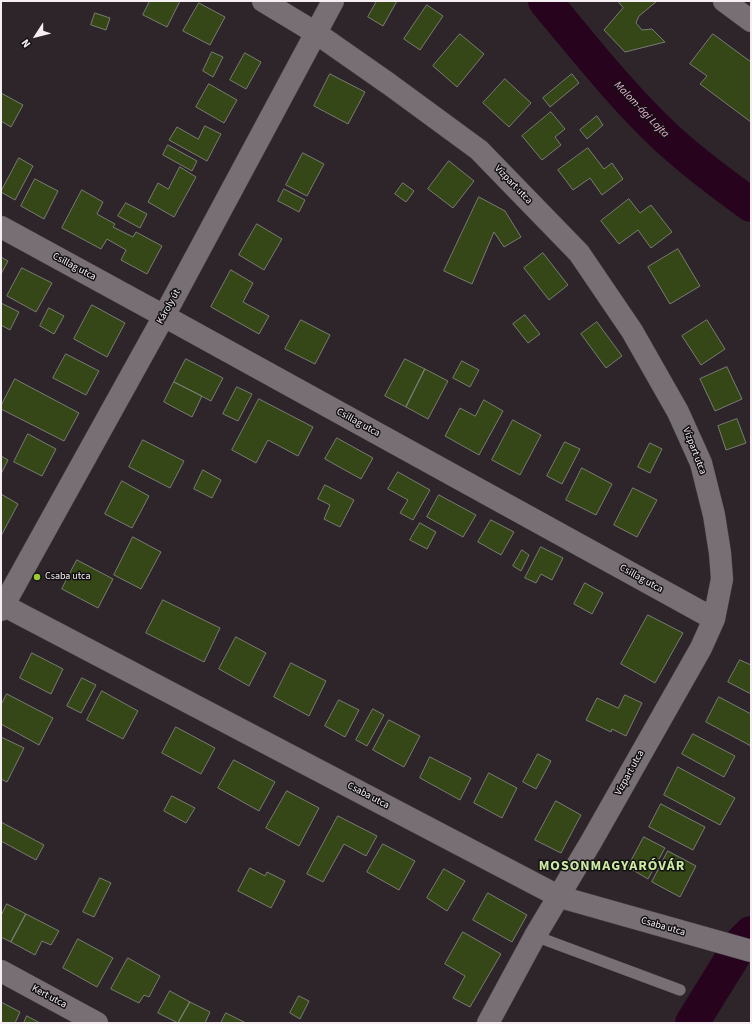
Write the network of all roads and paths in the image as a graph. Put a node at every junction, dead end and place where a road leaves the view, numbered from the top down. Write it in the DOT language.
graph roads {
  1 [pos="263,1"];
  2 [pos="333,1"];
  3 [pos="724,1"];
  4 [pos="751,21"];
  5 [pos="316,34"];
  6 [pos="1,227"];
  7 [pos="164,316"];
  8 [pos="2,606"];
  9 [pos="714,619"];
  10 [pos="560,897"];
  11 [pos="535,936"];
  12 [pos="751,952"];
  13 [pos="1,971"];
  14 [pos="680,990"];
  15 [pos="97,1023"];
  16 [pos="488,1023"];
  1 -- 5 [label="street, Vízpart utca"];
  2 -- 5 [label="street, Károly út"];
  3 -- 4 [label="street"];
  5 -- 7 [label="street, Károly út"];
  5 -- 9 [label="street, Vízpart utca"];
  6 -- 7 [label="street, Csillag utca"];
  7 -- 8 [label="street, Károly út"];
  7 -- 9 [label="street, Csillag utca"];
  8 -- 10 [label="street, Csaba utca"];
  9 -- 10 [label="street, Vízpart utca"];
  10 -- 11 [label="street, Vízpart utca"];
  10 -- 12 [label="street, Csaba utca"];
  11 -- 14 [label="lane"];
  11 -- 16 [label="street, Vízpart utca"];
  13 -- 15 [label="street, Kert utca"];
}
